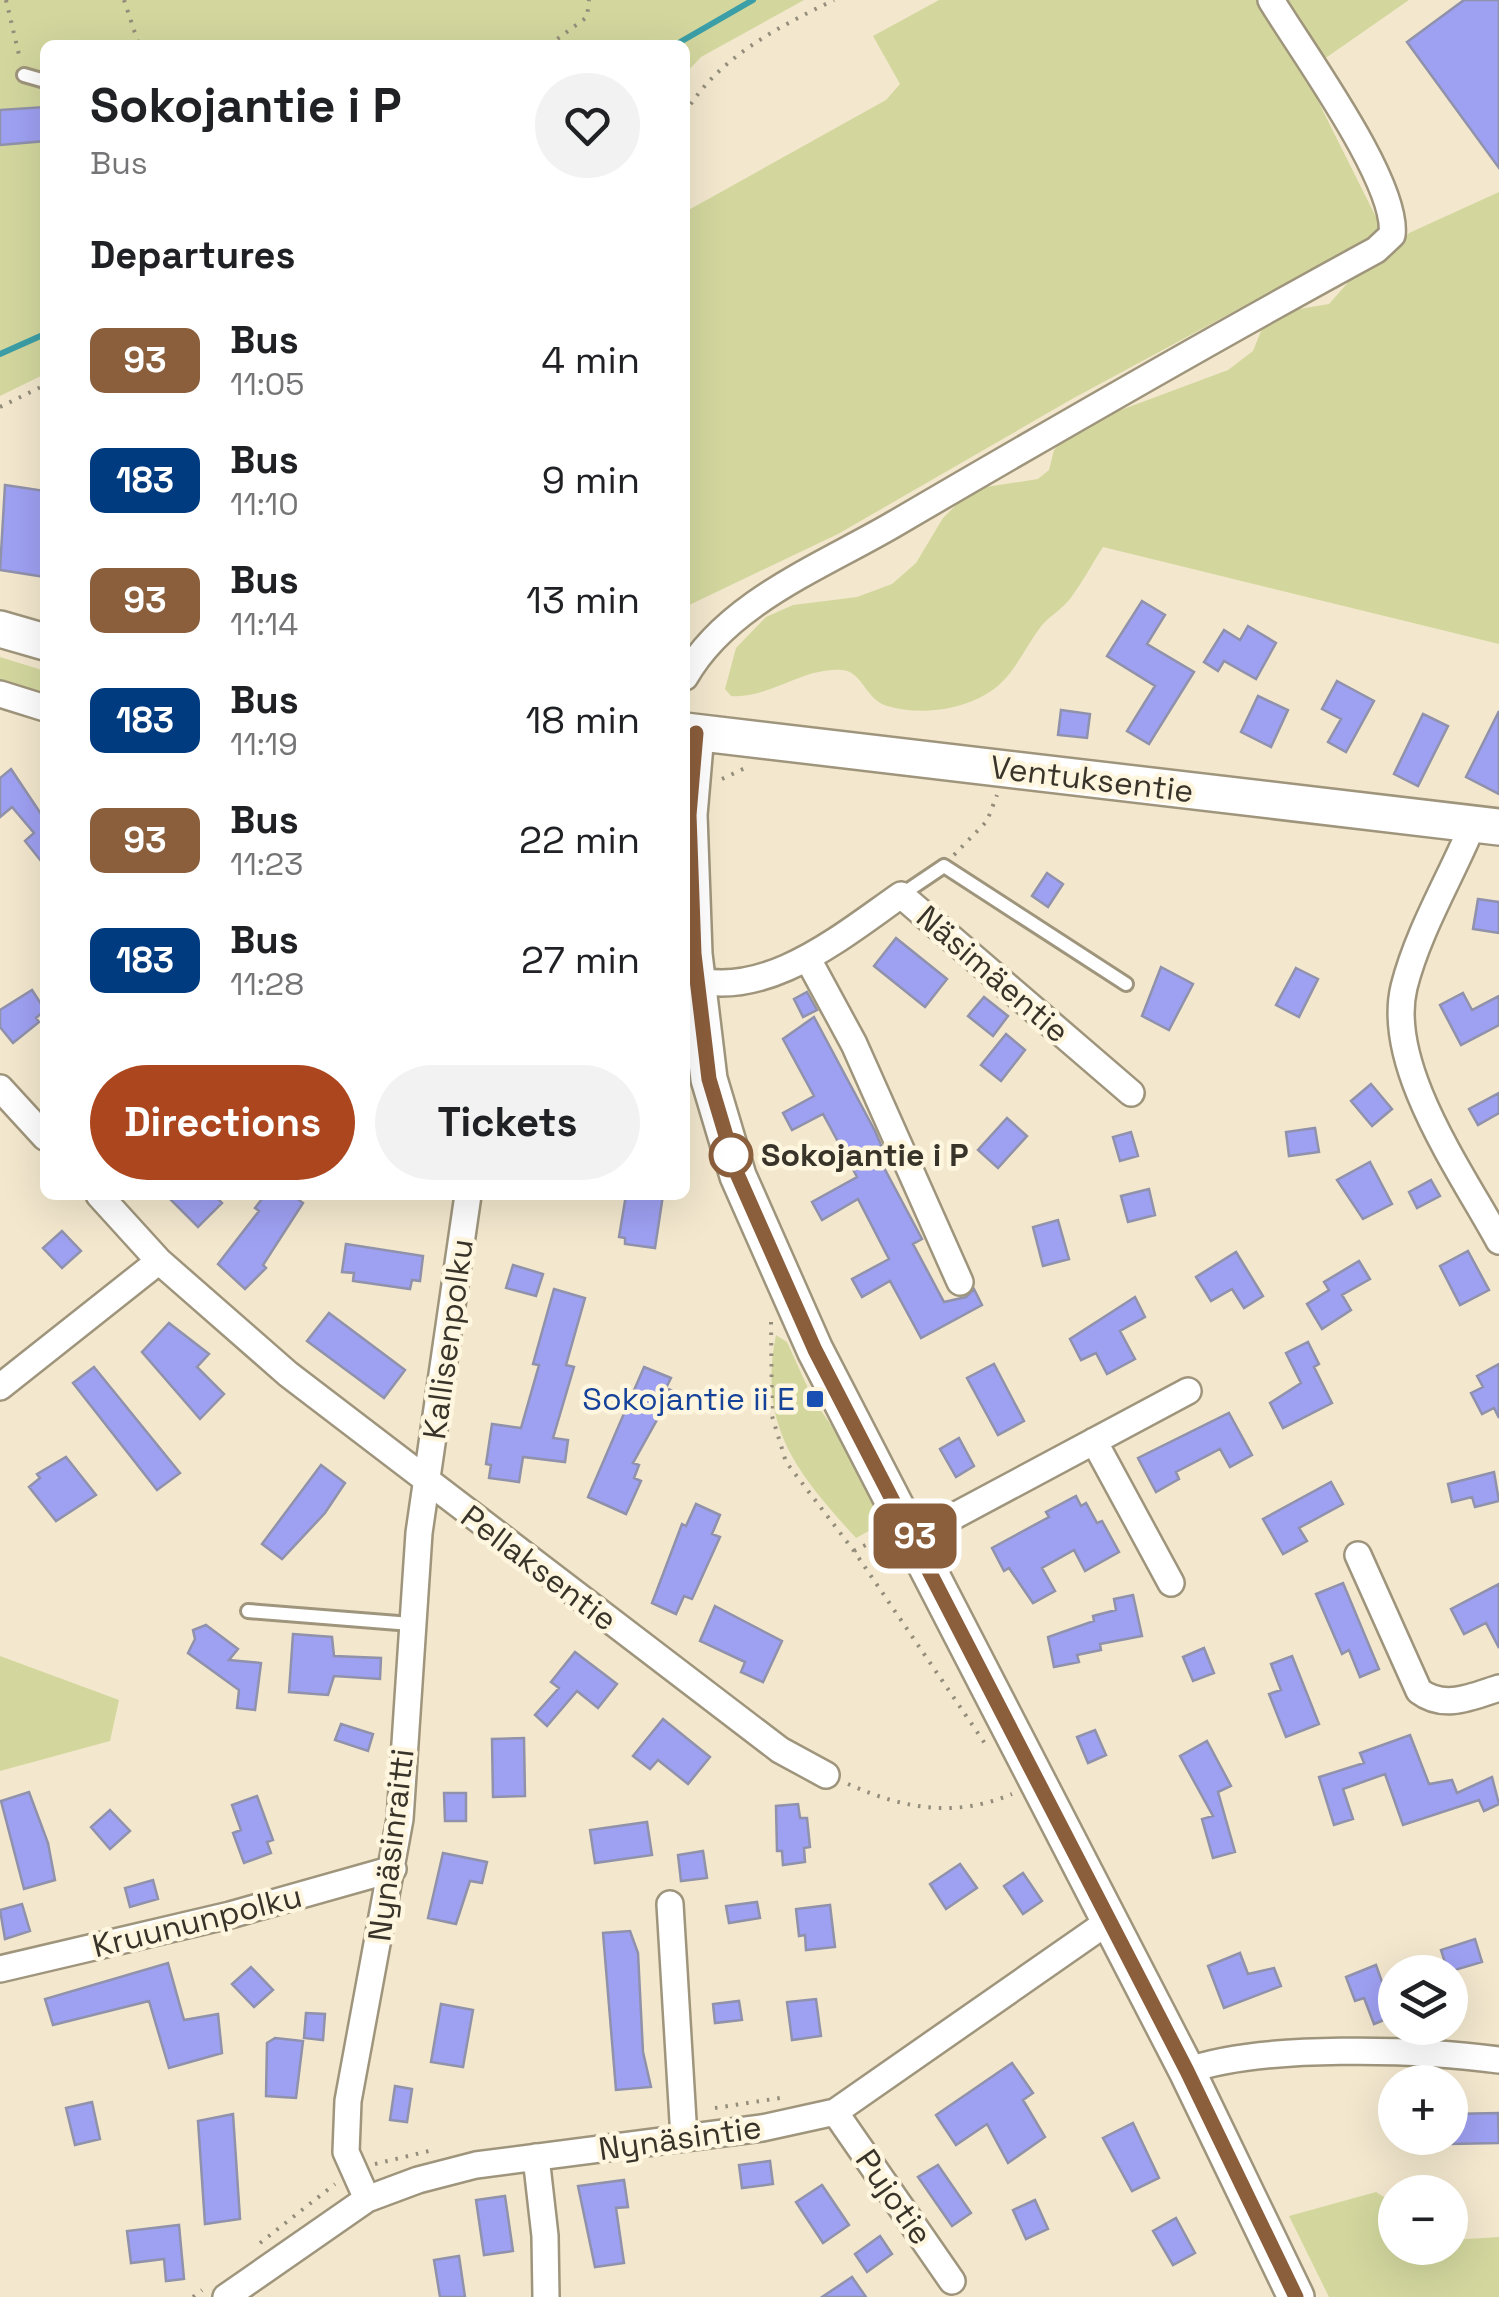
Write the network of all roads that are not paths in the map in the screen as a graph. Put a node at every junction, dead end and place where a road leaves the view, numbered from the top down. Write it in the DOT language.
graph roads {
  1 [pos="1271,0"];
  2 [pos="24,75"];
  3 [pos="40,80"];
  4 [pos="0,629"];
  5 [pos="40,641"];
  6 [pos="690,670"];
  7 [pos="0,694"];
  8 [pos="40,706"];
  9 [pos="690,732"];
  10 [pos="1486,826"];
  11 [pos="901,894"];
  12 [pos="690,897"];
  13 [pos="808,961"];
  14 [pos="691,979"];
  15 [pos="1126,984"];
  16 [pos="0,1088"];
  17 [pos="1131,1094"];
  18 [pos="40,1132"];
  19 [pos="103,1200"];
  20 [pos="467,1200"];
  21 [pos="1499,1241"];
  22 [pos="159,1261"];
  23 [pos="960,1282"];
  24 [pos="0,1386"];
  25 [pos="1188,1391"];
  26 [pos="1094,1442"];
  27 [pos="428,1484"];
  28 [pos="916,1537"];
  29 [pos="1358,1555"];
  30 [pos="1172,1583"];
  31 [pos="248,1611"];
  32 [pos="411,1624"];
  33 [pos="1499,1688"];
  34 [pos="826,1774"];
  35 [pos="393,1869"];
  36 [pos="670,1904"];
  37 [pos="1110,1921"];
  38 [pos="0,1969"];
  39 [pos="1499,2060"];
  40 [pos="1187,2071"];
  41 [pos="836,2112"];
  42 [pos="684,2126"];
  43 [pos="536,2156"];
  44 [pos="367,2200"];
  45 [pos="952,2282"];
  46 [pos="215,2293"];
  47 [pos="546,2297"];
  48 [pos="1296,2297"];
  1 -- 6 [label="street"];
  2 -- 3 [label="lane"];
  4 -- 5 [label="street"];
  7 -- 8 [label="street"];
  9 -- 10 [label="street, Ventuksentie"];
  10 -- 21 [label="street"];
  11 -- 13 [label="street, Näsimäentie"];
  11 -- 15 [label="lane"];
  11 -- 17 [label="street, Näsimäentie"];
  12 -- 14 [label="street"];
  13 -- 14 [label="street, Näsimäentie"];
  13 -- 23 [label="street"];
  14 -- 28 [label="street"];
  16 -- 18 [label="street"];
  19 -- 22 [label="street, Pellaksentie"];
  20 -- 27 [label="street, Kallisenpolku"];
  22 -- 24 [label="street"];
  22 -- 27 [label="street, Pellaksentie"];
  25 -- 26 [label="street"];
  26 -- 28 [label="street"];
  26 -- 30 [label="street"];
  27 -- 32 [label="street, Nynäsinraitti"];
  27 -- 34 [label="street, Pellaksentie"];
  28 -- 37 [label="street"];
  29 -- 33 [label="street"];
  31 -- 32 [label="lane"];
  32 -- 35 [label="street, Nynäsinraitti"];
  35 -- 38 [label="street, Kruununpolku"];
  35 -- 44 [label="street, Nynäsinraitti"];
  36 -- 42 [label="street"];
  37 -- 40 [label="street"];
  37 -- 41 [label="street, Nynäsintie"];
  39 -- 40 [label="street"];
  40 -- 48 [label="street"];
  41 -- 42 [label="street, Nynäsintie"];
  41 -- 45 [label="street, Pujotie"];
  42 -- 43 [label="street, Nynäsintie"];
  43 -- 44 [label="street, Nynäsintie"];
  43 -- 47 [label="street"];
  44 -- 46 [label="street, Nynäsintie"];
}
